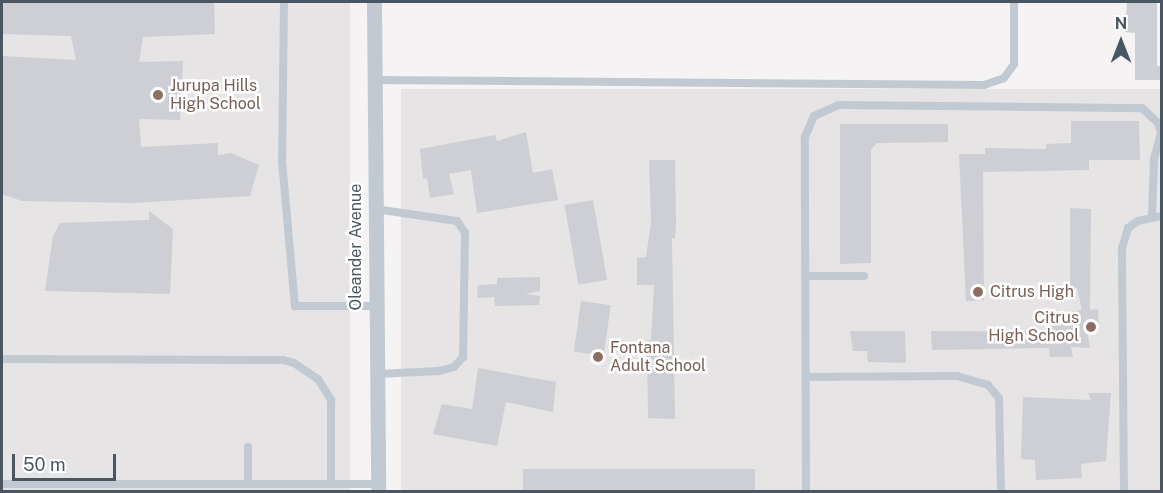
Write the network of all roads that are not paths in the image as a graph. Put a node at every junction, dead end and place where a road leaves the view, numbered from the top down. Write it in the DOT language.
graph roads {
  1 [pos="284,2"];
  2 [pos="374,2"];
  3 [pos="1014,2"];
  4 [pos="374,80"];
  5 [pos="374,209"];
  6 [pos="1152,216"];
  7 [pos="1161,216"];
  8 [pos="806,276"];
  9 [pos="864,276"];
  10 [pos="374,306"];
  11 [pos="2,359"];
  12 [pos="375,374"];
  13 [pos="806,377"];
  14 [pos="248,447"];
  15 [pos="2,484"];
  16 [pos="248,484"];
  17 [pos="331,484"];
  18 [pos="378,488"];
  19 [pos="806,492"];
  20 [pos="1001,492"];
  21 [pos="1124,492"];
  1 -- 10 [label="lane"];
  2 -- 4 [label="street, Oleander Avenue"];
  3 -- 4 [label="lane"];
  4 -- 5 [label="street, Oleander Avenue"];
  5 -- 10 [label="street, Oleander Avenue"];
  5 -- 12 [label="lane"];
  6 -- 7 [label="lane"];
  6 -- 8 [label="lane"];
  6 -- 21 [label="lane"];
  8 -- 9 [label="lane"];
  8 -- 13 [label="lane"];
  10 -- 12 [label="street, Oleander Avenue"];
  11 -- 17 [label="lane"];
  12 -- 18 [label="street, Oleander Avenue"];
  13 -- 19 [label="lane"];
  13 -- 20 [label="lane"];
  14 -- 16 [label="lane"];
  15 -- 16 [label="lane"];
  16 -- 17 [label="lane"];
  17 -- 18 [label="lane"];
}
